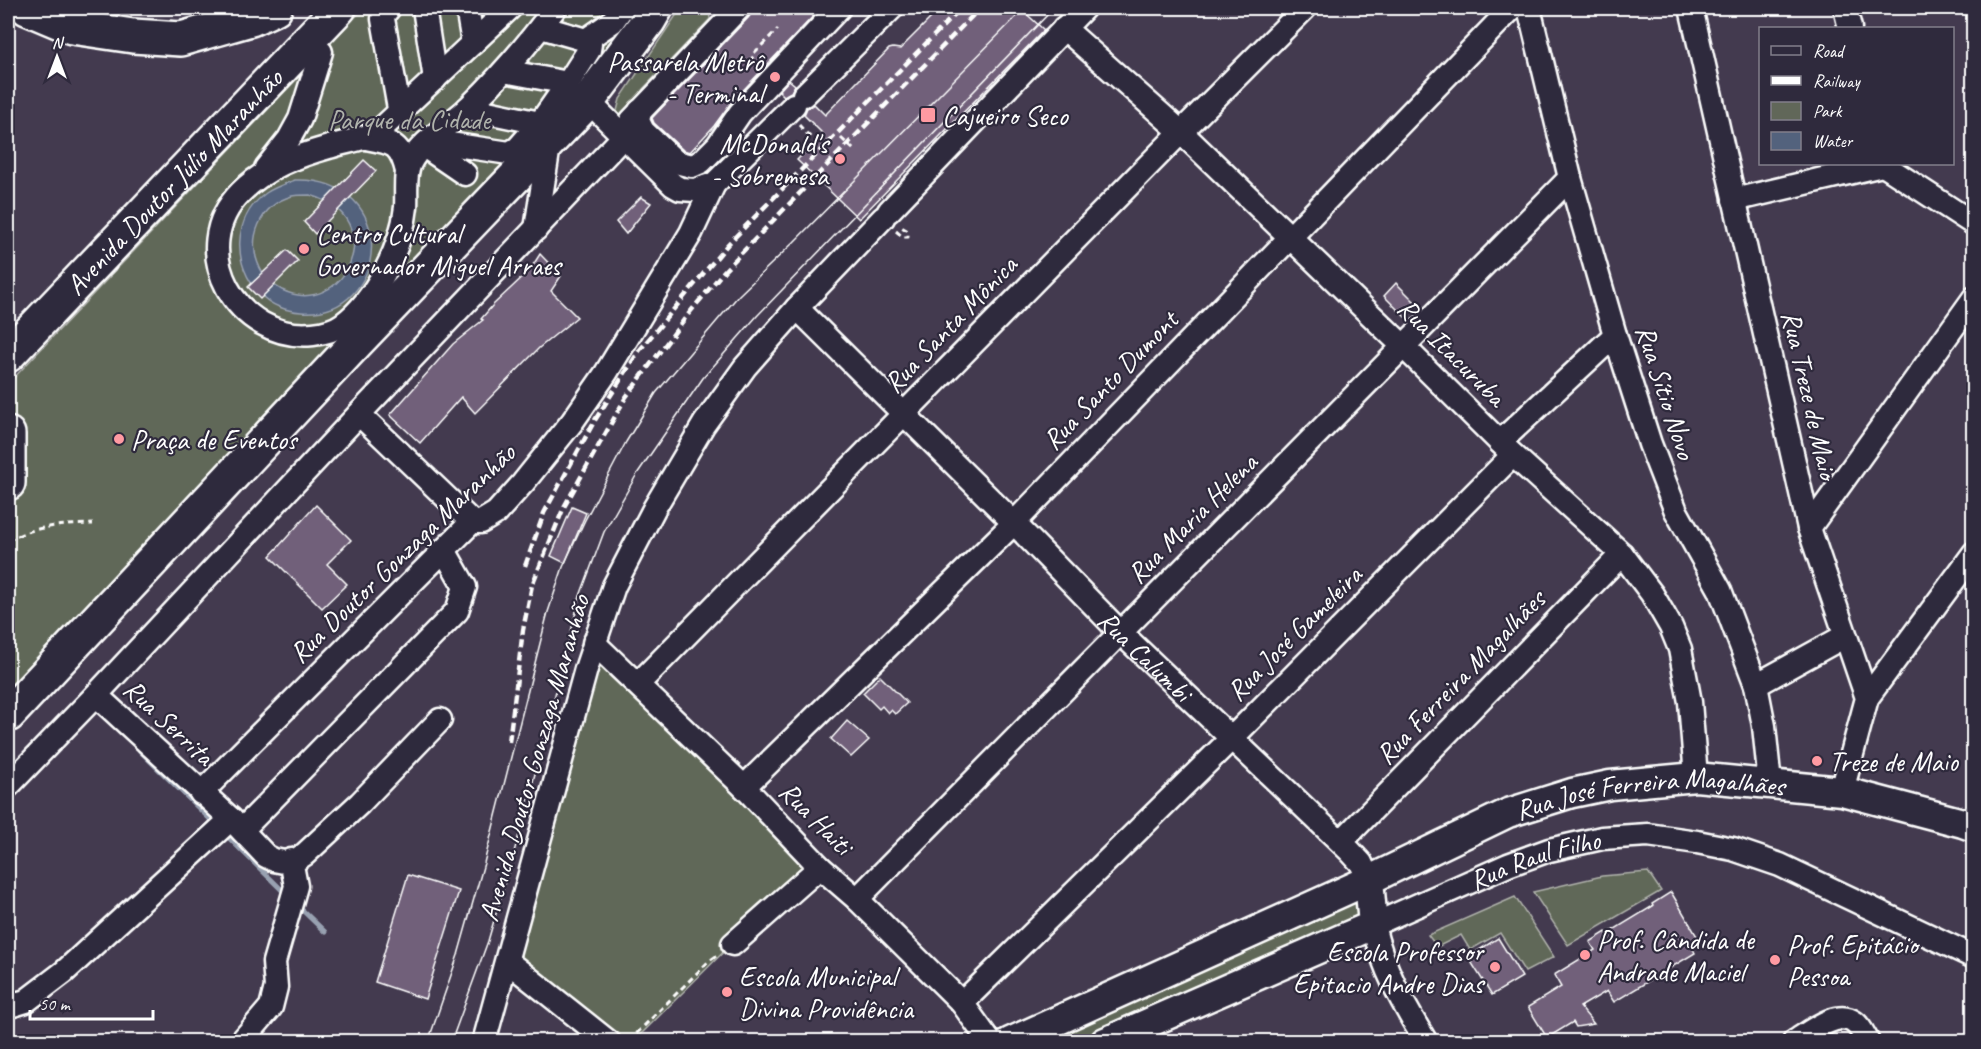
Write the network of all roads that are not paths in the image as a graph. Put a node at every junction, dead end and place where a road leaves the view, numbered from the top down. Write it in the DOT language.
graph roads {
  1 [pos="27,8"];
  2 [pos="275,8"];
  3 [pos="339,8"];
  4 [pos="389,8"];
  5 [pos="424,8"];
  6 [pos="467,8"];
  7 [pos="510,8"];
  8 [pos="555,8"];
  9 [pos="622,8"];
  10 [pos="656,8"];
  11 [pos="712,8"];
  12 [pos="739,8"];
  13 [pos="839,8"];
  14 [pos="892,8"];
  15 [pos="1084,8"];
  16 [pos="1305,8"];
  17 [pos="1512,8"];
  18 [pos="1529,8"];
  19 [pos="1690,8"];
  20 [pos="1845,8"];
  21 [pos="541,27"];
  22 [pos="1850,27"];
  23 [pos="1064,28"];
  24 [pos="715,33"];
  25 [pos="586,40"];
  26 [pos="473,43"];
  27 [pos="321,52"];
  28 [pos="504,70"];
  29 [pos="435,79"];
  30 [pos="578,92"];
  31 [pos="468,108"];
  32 [pos="640,111"];
  33 [pos="400,114"];
  34 [pos="545,131"];
  35 [pos="1181,132"];
  36 [pos="621,135"];
  37 [pos="366,138"];
  38 [pos="427,144"];
  39 [pos="1878,165"];
  40 [pos="1884,165"];
  41 [pos="407,171"];
  42 [pos="465,174"];
  43 [pos="259,177"];
  44 [pos="1570,178"];
  45 [pos="714,184"];
  46 [pos="1734,200"];
  47 [pos="1974,224"];
  48 [pos="536,229"];
  49 [pos="1290,237"];
  50 [pos="1974,298"];
  51 [pos="797,308"];
  52 [pos="1615,335"];
  53 [pos="1403,346"];
  54 [pos="8,355"];
  55 [pos="904,413"];
  56 [pos="359,414"];
  57 [pos="8,434"];
  58 [pos="1506,449"];
  59 [pos="8,483"];
  60 [pos="472,522"];
  61 [pos="1014,523"];
  62 [pos="1809,528"];
  63 [pos="444,550"];
  64 [pos="1974,553"];
  65 [pos="1623,554"];
  66 [pos="1122,633"];
  67 [pos="1845,636"];
  68 [pos="594,643"];
  69 [pos="638,684"];
  70 [pos="1756,685"];
  71 [pos="96,695"];
  72 [pos="1867,698"];
  73 [pos="8,715"];
  74 [pos="440,720"];
  75 [pos="1233,737"];
  76 [pos="1696,777"];
  77 [pos="1770,784"];
  78 [pos="8,786"];
  79 [pos="744,788"];
  80 [pos="1842,791"];
  81 [pos="201,793"];
  82 [pos="1974,810"];
  83 [pos="1944,818"];
  84 [pos="233,824"];
  85 [pos="1974,827"];
  86 [pos="1341,842"];
  87 [pos="291,860"];
  88 [pos="820,867"];
  89 [pos="1369,880"];
  90 [pos="857,899"];
  91 [pos="1373,925"];
  92 [pos="733,944"];
  93 [pos="1971,950"];
  94 [pos="507,961"];
  95 [pos="8,1004"];
  96 [pos="962,1004"];
  97 [pos="241,1041"];
  98 [pos="484,1041"];
  99 [pos="609,1041"];
  100 [pos="990,1041"];
  101 [pos="1010,1041"];
  102 [pos="1105,1041"];
  103 [pos="1426,1041"];
  104 [pos="1794,1041"];
  105 [pos="1868,1041"];
  1 -- 2 [label="highway"];
  3 -- 54 [label="highway, Avenida Doutor Júlio Maranhão"];
  4 -- 33 [label="street"];
  5 -- 29 [label="street"];
  6 -- 26 [label="street"];
  7 -- 26 [label="street"];
  8 -- 21 [label="street"];
  9 -- 25 [label="street"];
  10 -- 30 [label="highway"];
  11 -- 24 [label="street"];
  12 -- 24 [label="street"];
  13 -- 32 [label="street"];
  14 -- 45 [label="street"];
  15 -- 23 [label="street, Avenida Doutor Gonzaga Maranhão"];
  16 -- 35 [label="street, Rua Santa Mônica"];
  17 -- 49 [label="street, Rua Santo Dumont"];
  18 -- 44 [label="street, Rua Sítio Novo"];
  19 -- 46 [label="street, Rua Treze de Maio"];
  20 -- 22 [label="street"];
  21 -- 25 [label="street"];
  21 -- 28 [label="street"];
  23 -- 35 [label="street, Rua Itacuruba"];
  23 -- 51 [label="street, Avenida Doutor Gonzaga Maranhão"];
  24 -- 32 [label="street"];
  25 -- 30 [label="street"];
  26 -- 29 [label="street"];
  27 -- 43 [label="street"];
  28 -- 30 [label="street"];
  28 -- 31 [label="street"];
  29 -- 33 [label="street"];
  30 -- 34 [label="highway"];
  30 -- 36 [label="street"];
  31 -- 34 [label="street"];
  31 -- 38 [label="street"];
  32 -- 36 [label="street"];
  33 -- 37 [label="street"];
  34 -- 38 [label="street"];
  34 -- 48 [label="street"];
  34 -- 73 [label="highway"];
  35 -- 49 [label="street, Rua Itacuruba"];
  35 -- 55 [label="street, Rua Santa Mônica"];
  36 -- 45 [label="street"];
  36 -- 48 [label="street"];
  37 -- 41 [label="street"];
  37 -- 43 [label="street"];
  38 -- 41 [label="street"];
  38 -- 42 [label="street"];
  39 -- 46 [label="street"];
  40 -- 47 [label="street"];
  41 -- 43 [label="street"];
  44 -- 52 [label="street, Rua Sítio Novo"];
  44 -- 53 [label="street, Rua Maria Helena"];
  45 -- 60 [label="street, Rua Doutor Gonzaga Maranhão"];
  46 -- 62 [label="street, Rua Treze de Maio"];
  48 -- 56 [label="street"];
  49 -- 53 [label="street, Rua Itacuruba"];
  49 -- 61 [label="street, Rua Santo Dumont"];
  50 -- 62 [label="street"];
  51 -- 55 [label="street, Rua Calumbi"];
  51 -- 68 [label="street, Avenida Doutor Gonzaga Maranhão"];
  52 -- 58 [label="street, Rua José Gameleira"];
  52 -- 70 [label="street, Rua Sítio Novo"];
  53 -- 58 [label="street, Rua Itacuruba"];
  53 -- 66 [label="street, Rua Maria Helena"];
  55 -- 61 [label="street, Rua Calumbi"];
  55 -- 69 [label="street, Rua Santa Mônica"];
  56 -- 60 [label="street"];
  56 -- 71 [label="street"];
  57 -- 59 [label="highway"];
  58 -- 65 [label="street, Rua Itacuruba"];
  58 -- 75 [label="street, Rua José Gameleira"];
  60 -- 63 [label="street, Rua Doutor Gonzaga Maranhão"];
  61 -- 66 [label="street, Rua Calumbi"];
  61 -- 79 [label="street, Rua Santo Dumont"];
  62 -- 67 [label="street, Rua Treze de Maio"];
  63 -- 81 [label="street, Rua Doutor Gonzaga Maranhão"];
  63 -- 84 [label="street"];
  64 -- 72 [label="street"];
  65 -- 76 [label="street, Rua Itacuruba"];
  65 -- 86 [label="street, Rua Ferreira Magalhães"];
  66 -- 75 [label="street, Rua Calumbi"];
  66 -- 90 [label="street, Rua Maria Helena"];
  67 -- 70 [label="street"];
  67 -- 72 [label="street, Rua Treze de Maio"];
  68 -- 69 [label="street, Rua Haiti"];
  68 -- 94 [label="street, Avenida Doutor Gonzaga Maranhão"];
  69 -- 79 [label="street, Rua Haiti"];
  70 -- 77 [label="street, Rua Sítio Novo"];
  71 -- 78 [label="street"];
  71 -- 81 [label="street, Rua Serrita"];
  72 -- 80 [label="street"];
  74 -- 87 [label="street"];
  75 -- 86 [label="street, Rua Calumbi"];
  75 -- 96 [label="street, Rua José Gameleira"];
  76 -- 77 [label="main road, Rua José Ferreira Magalhães"];
  76 -- 89 [label="main road, Rua José Ferreira Magalhães"];
  77 -- 80 [label="main road, Rua José Ferreira Magalhães"];
  79 -- 88 [label="street, Rua Haiti"];
  80 -- 83 [label="main road, Rua José Ferreira Magalhães"];
  81 -- 84 [label="street, Rua Serrita"];
  82 -- 83 [label="main road, Rua José Ferreira Magalhães"];
  83 -- 85 [label="main road, Rua José Ferreira Magalhães"];
  84 -- 87 [label="street, Rua Serrita"];
  84 -- 95 [label="street"];
  86 -- 89 [label="street, Rua Calumbi"];
  87 -- 97 [label="street"];
  88 -- 90 [label="street, Rua Haiti"];
  88 -- 92 [label="street"];
  89 -- 91 [label="main road, Rua Calumbi"];
  89 -- 101 [label="main road, Rua José Ferreira Magalhães"];
  90 -- 96 [label="street, Rua Haiti"];
  91 -- 93 [label="street, Rua Raul Filho"];
  91 -- 102 [label="main road, Rua Raul Filho"];
  91 -- 103 [label="street, Rua Calumbi"];
  94 -- 98 [label="street, Avenida Doutor Gonzaga Maranhão"];
  94 -- 99 [label="street"];
  96 -- 100 [label="street, Rua Haiti"];
  104 -- 105 [label="street"];
}
